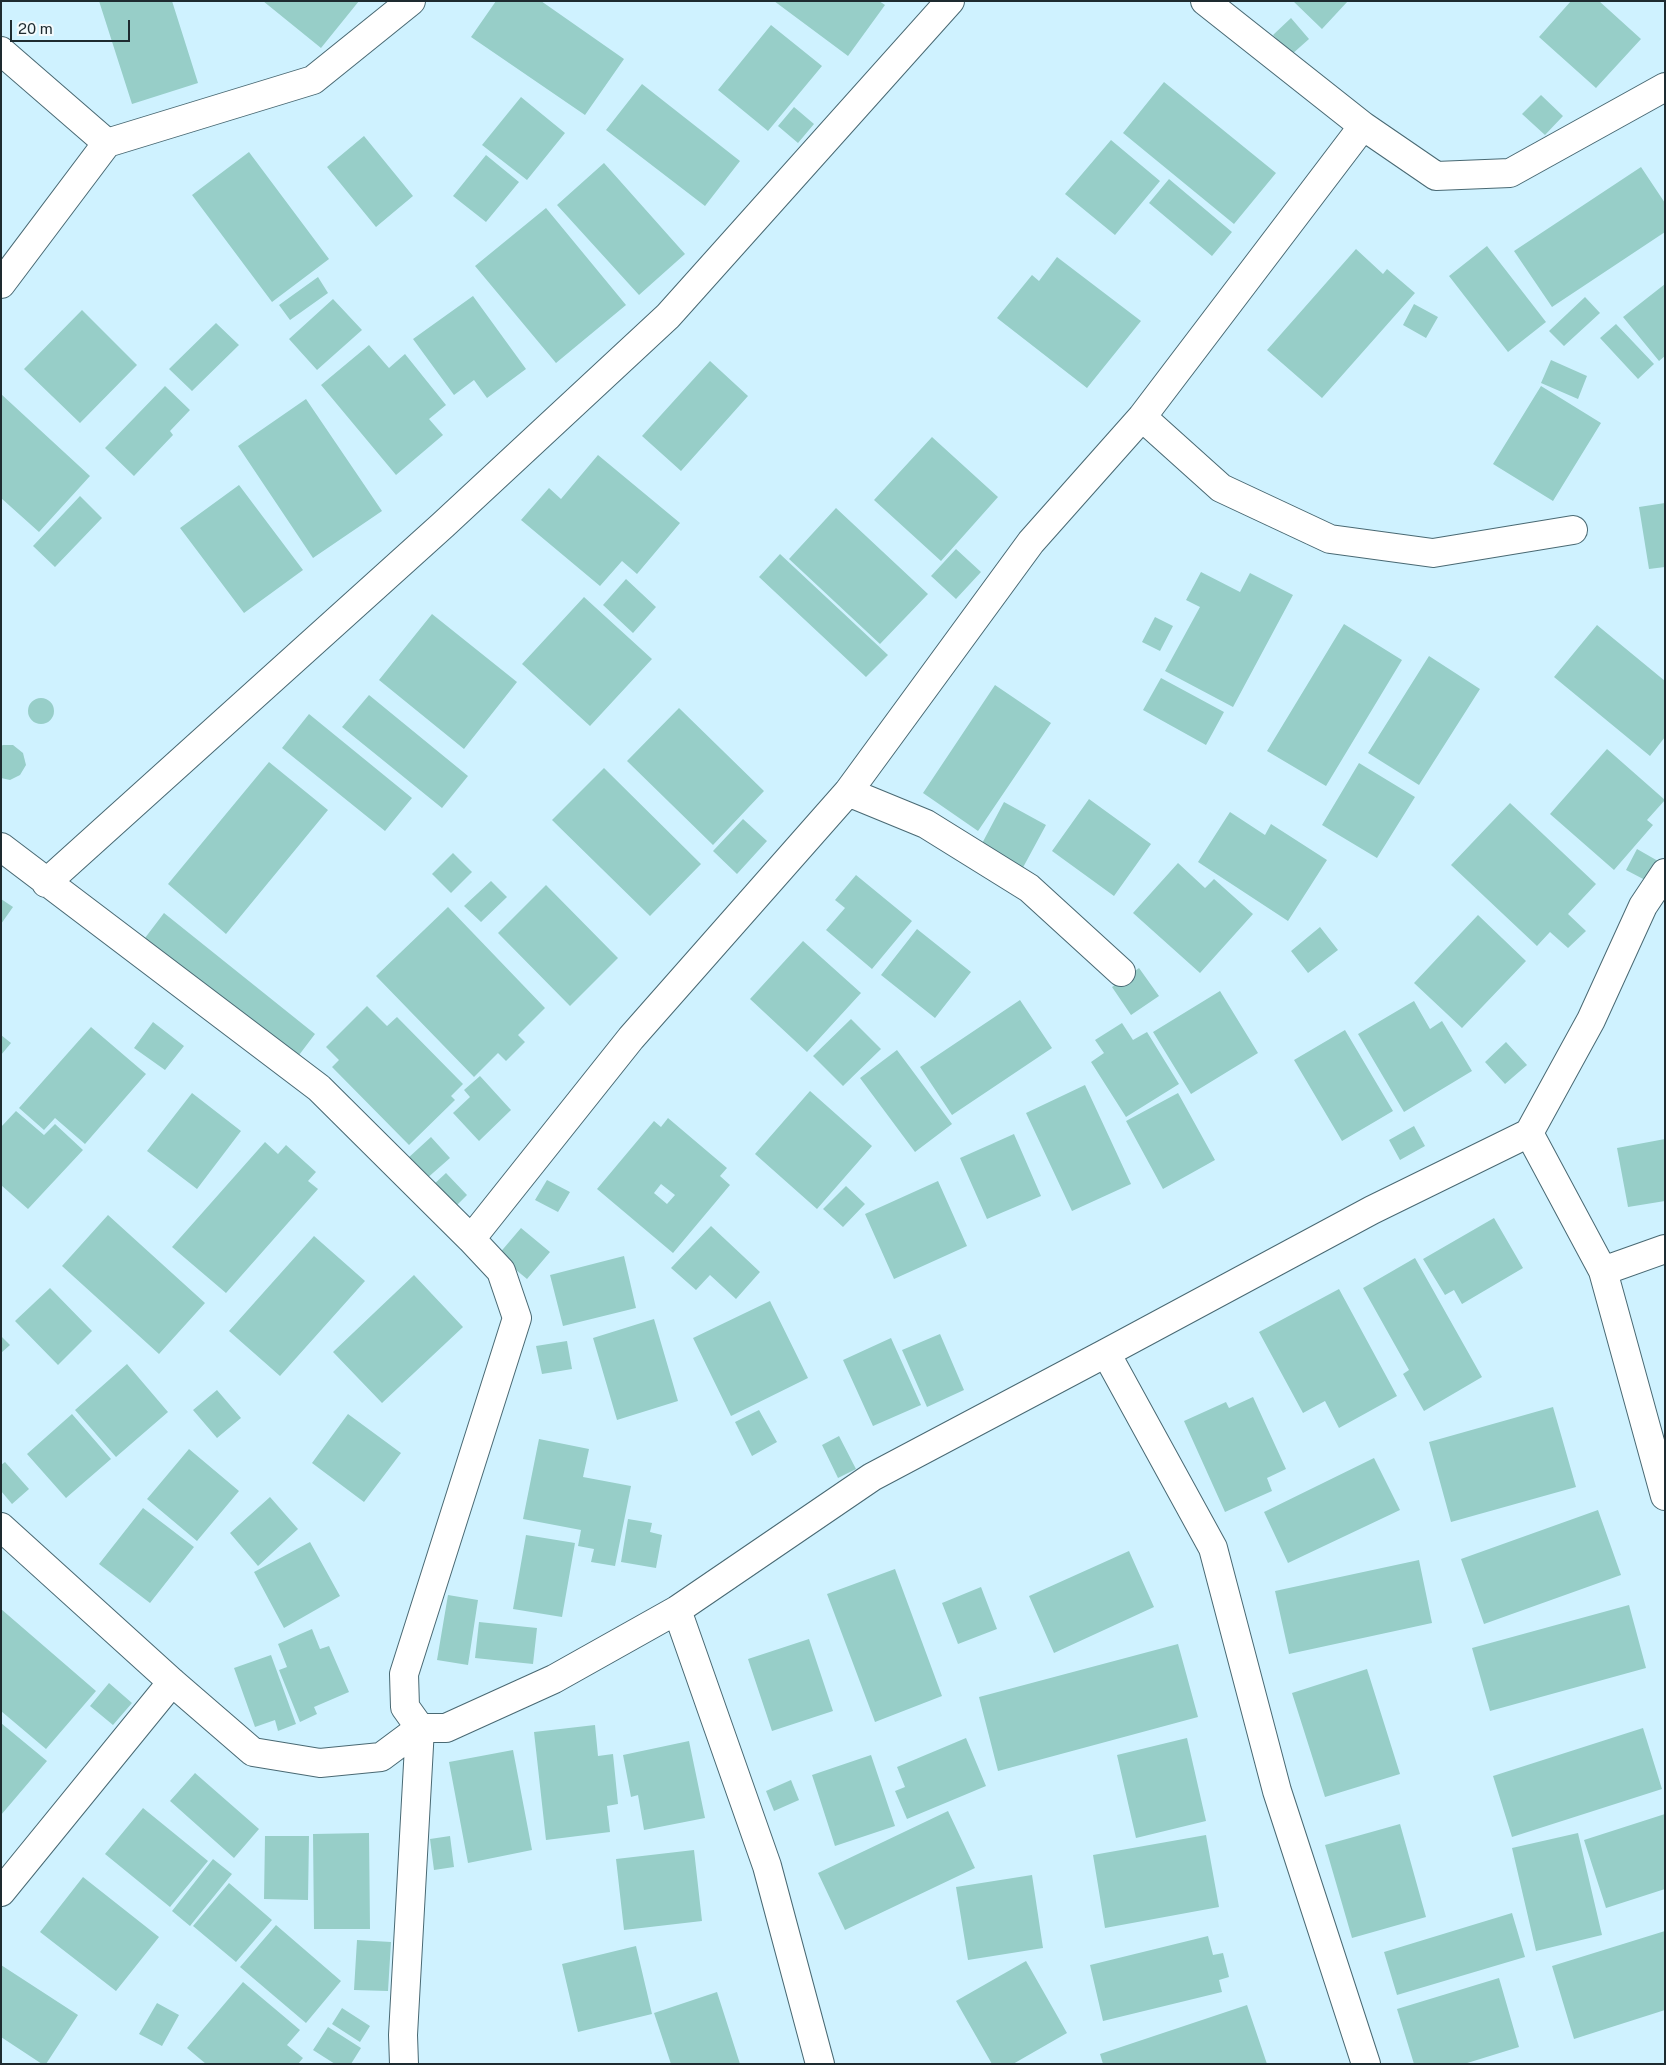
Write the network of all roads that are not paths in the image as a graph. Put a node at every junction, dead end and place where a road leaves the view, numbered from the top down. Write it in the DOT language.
graph roads {
  1 [pos="411,1"];
  2 [pos="950,1"];
  3 [pos="1205,1"];
  4 [pos="1,51"];
  5 [pos="1665,87"];
  6 [pos="1364,126"];
  7 [pos="107,143"];
  8 [pos="1,284"];
  9 [pos="1142,417"];
  10 [pos="1572,530"];
  11 [pos="848,792"];
  12 [pos="1,847"];
  13 [pos="1665,873"];
  14 [pos="46,883"];
  15 [pos="1121,972"];
  16 [pos="1529,1133"];
  17 [pos="471,1239"];
  18 [pos="1665,1249"];
  19 [pos="1603,1271"];
  20 [pos="1106,1353"];
  21 [pos="1665,1496"];
  22 [pos="1,1527"];
  23 [pos="677,1610"];
  24 [pos="172,1682"];
  25 [pos="420,1728"];
  26 [pos="1,1892"];
  27 [pos="404,2064"];
  28 [pos="820,2064"];
  29 [pos="1366,2064"];
  1 -- 7 [label="street"];
  2 -- 14 [label="street"];
  3 -- 6 [label="street"];
  4 -- 7 [label="street"];
  5 -- 6 [label="street"];
  6 -- 9 [label="street"];
  7 -- 8 [label="street"];
  9 -- 10 [label="street"];
  9 -- 11 [label="street"];
  11 -- 15 [label="street"];
  11 -- 17 [label="street"];
  12 -- 14 [label="street"];
  13 -- 16 [label="street"];
  14 -- 17 [label="street"];
  16 -- 19 [label="street"];
  16 -- 20 [label="street"];
  17 -- 25 [label="street"];
  18 -- 19 [label="street"];
  19 -- 21 [label="street"];
  20 -- 23 [label="street"];
  20 -- 29 [label="street"];
  22 -- 24 [label="street"];
  23 -- 25 [label="street"];
  23 -- 28 [label="street"];
  24 -- 25 [label="street"];
  24 -- 26 [label="street"];
  25 -- 27 [label="street"];
}
